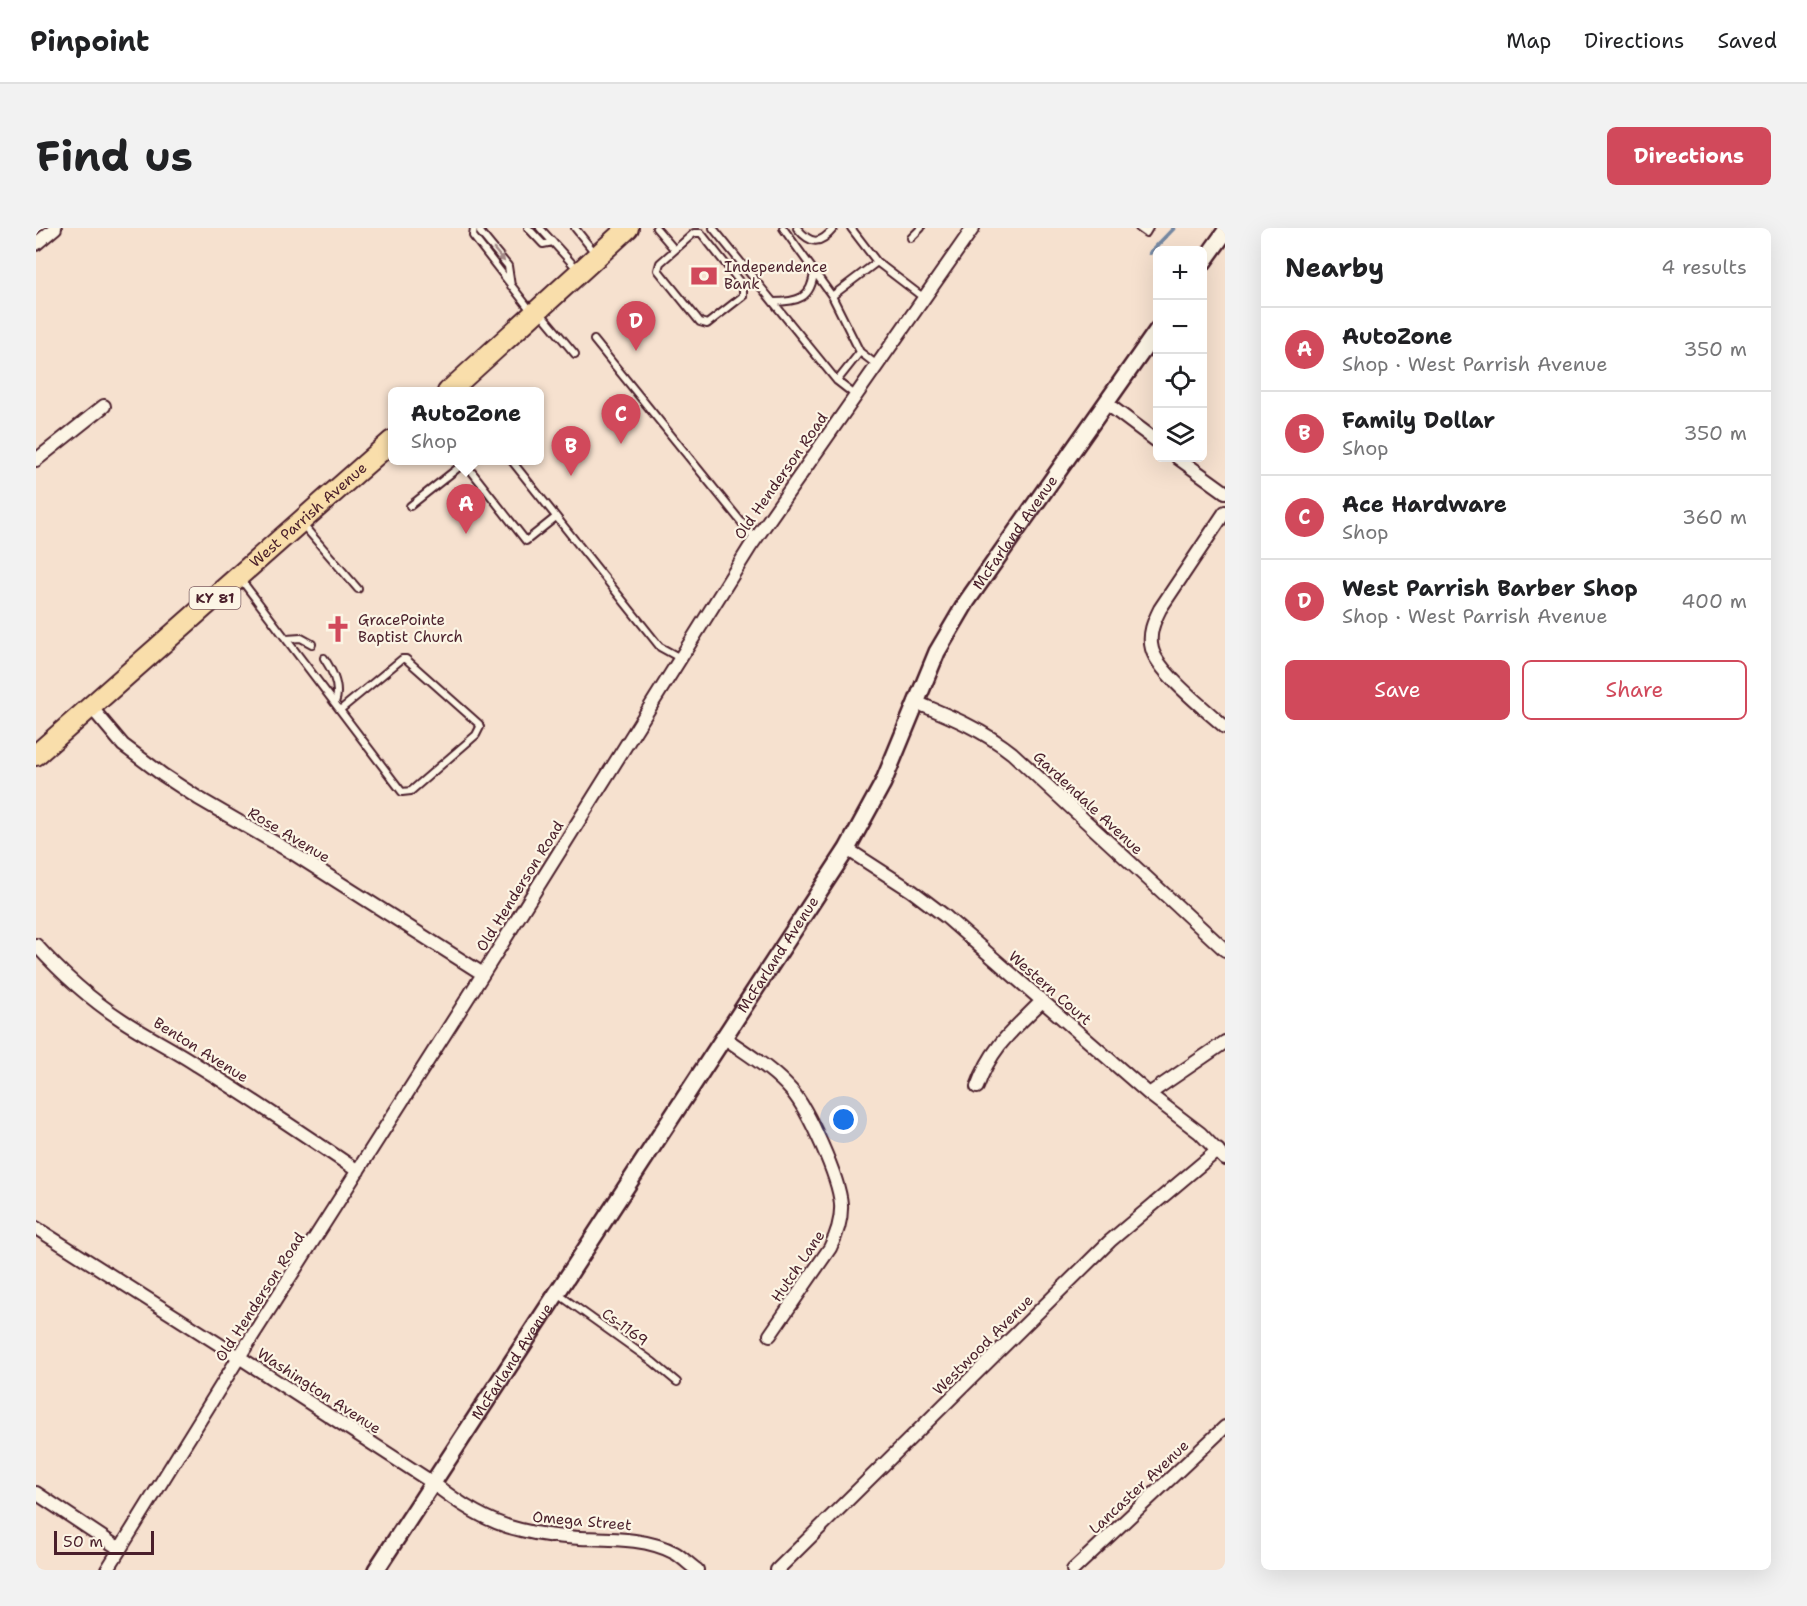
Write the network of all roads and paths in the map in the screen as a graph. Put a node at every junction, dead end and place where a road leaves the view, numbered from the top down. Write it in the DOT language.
graph roads {
  1 [pos="56,228"];
  2 [pos="474,228"];
  3 [pos="481,228"];
  4 [pos="528,228"];
  5 [pos="540,228"];
  6 [pos="585,228"];
  7 [pos="628,228"];
  8 [pos="656,228"];
  9 [pos="713,228"];
  10 [pos="783,228"];
  11 [pos="797,228"];
  12 [pos="834,228"];
  13 [pos="851,228"];
  14 [pos="921,228"];
  15 [pos="973,228"];
  16 [pos="1139,228"];
  17 [pos="1149,228"];
  18 [pos="577,231"];
  19 [pos="1225,232"];
  20 [pos="911,238"];
  21 [pos="553,242"];
  22 [pos="36,244"];
  23 [pos="674,249"];
  24 [pos="597,255"];
  25 [pos="1207,258"];
  26 [pos="877,262"];
  27 [pos="814,271"];
  28 [pos="579,272"];
  29 [pos="511,286"];
  30 [pos="832,296"];
  31 [pos="924,298"];
  32 [pos="773,302"];
  33 [pos="536,312"];
  34 [pos="1153,336"];
  35 [pos="594,340"];
  36 [pos="860,352"];
  37 [pos="575,354"];
  38 [pos="877,365"];
  39 [pos="837,381"];
  40 [pos="455,387"];
  41 [pos="855,395"];
  42 [pos="1106,403"];
  43 [pos="104,406"];
  44 [pos="1153,438"];
  45 [pos="388,445"];
  46 [pos="36,460"];
  47 [pos="1184,462"];
  48 [pos="462,465"];
  49 [pos="468,465"];
  50 [pos="515,465"];
  51 [pos="1225,492"];
  52 [pos="410,506"];
  53 [pos="1225,512"];
  54 [pos="556,517"];
  55 [pos="301,523"];
  56 [pos="756,539"];
  57 [pos="239,577"];
  58 [pos="358,590"];
  59 [pos="286,639"];
  60 [pos="312,644"];
  61 [pos="324,658"];
  62 [pos="680,659"];
  63 [pos="915,702"];
  64 [pos="335,703"];
  65 [pos="91,707"];
  66 [pos="340,710"];
  67 [pos="1225,727"];
  68 [pos="36,755"];
  69 [pos="847,849"];
  70 [pos="36,945"];
  71 [pos="1225,950"];
  72 [pos="483,974"];
  73 [pos="1041,1002"];
  74 [pos="725,1038"];
  75 [pos="1225,1042"];
  76 [pos="976,1087"];
  77 [pos="1149,1095"];
  78 [pos="1221,1154"];
  79 [pos="358,1171"];
  80 [pos="36,1228"];
  81 [pos="558,1294"];
  82 [pos="770,1335"];
  83 [pos="239,1357"];
  84 [pos="677,1382"];
  85 [pos="1225,1427"];
  86 [pos="433,1483"];
  87 [pos="36,1493"];
  88 [pos="120,1549"];
  89 [pos="1075,1569"];
  90 [pos="107,1570"];
  91 [pos="376,1570"];
  92 [pos="697,1570"];
  93 [pos="777,1570"];
  1 -- 22 [label="street"];
  2 -- 29 [label="lane"];
  3 -- 29 [label="lane, one-way"];
  4 -- 21 [label="lane"];
  5 -- 21 [label="lane"];
  6 -- 18 [label="lane"];
  7 -- 24 [label="main road"];
  8 -- 23 [label="lane"];
  9 -- 32 [label="lane"];
  10 -- 27 [label="lane"];
  11 -- 12 [label="lane"];
  13 -- 26 [label="lane"];
  14 -- 20 [label="lane"];
  15 -- 31 [label="street, Old Henderson Road"];
  16 -- 17 [label="lane"];
  18 -- 24 [label="lane"];
  19 -- 25 [label="street"];
  21 -- 28 [label="lane"];
  23 -- 23 [label="lane"];
  24 -- 28 [label="main road"];
  26 -- 30 [label="lane"];
  26 -- 31 [label="lane"];
  27 -- 30 [label="lane"];
  27 -- 32 [label="lane"];
  28 -- 33 [label="main road"];
  29 -- 33 [label="lane"];
  30 -- 36 [label="lane"];
  31 -- 38 [label="street, Old Henderson Road"];
  32 -- 39 [label="lane"];
  33 -- 37 [label="lane"];
  33 -- 40 [label="main road"];
  34 -- 42 [label="street, McFarland Avenue"];
  35 -- 56 [label="lane"];
  36 -- 38 [label="lane"];
  36 -- 39 [label="lane"];
  38 -- 41 [label="street, Old Henderson Road"];
  39 -- 41 [label="lane"];
  41 -- 56 [label="street, Old Henderson Road"];
  42 -- 44 [label="street"];
  42 -- 63 [label="street, McFarland Avenue"];
  43 -- 46 [label="street"];
  45 -- 55 [label="main road, West Parrish Avenue / KY 81"];
  47 -- 51 [label="street"];
  48 -- 52 [label="lane"];
  49 -- 54 [label="lane"];
  50 -- 54 [label="lane"];
  53 -- 67 [label="street"];
  54 -- 62 [label="lane"];
  55 -- 57 [label="main road, West Parrish Avenue / KY 81"];
  55 -- 58 [label="lane"];
  56 -- 62 [label="street, Old Henderson Road"];
  57 -- 59 [label="lane"];
  57 -- 65 [label="main road, West Parrish Avenue / KY 81"];
  59 -- 60 [label="lane"];
  59 -- 64 [label="lane"];
  61 -- 64 [label="lane"];
  62 -- 72 [label="street, Old Henderson Road"];
  63 -- 69 [label="street, McFarland Avenue"];
  63 -- 71 [label="street, Gardendale Avenue"];
  64 -- 66 [label="lane"];
  65 -- 68 [label="main road, West Parrish Avenue / KY 81"];
  65 -- 72 [label="street, Rose Avenue"];
  66 -- 66 [label="lane"];
  69 -- 73 [label="street, Western Court"];
  69 -- 74 [label="street, McFarland Avenue"];
  70 -- 79 [label="street, Benton Avenue"];
  72 -- 79 [label="street, Old Henderson Road"];
  73 -- 76 [label="street"];
  73 -- 77 [label="street, Western Court"];
  74 -- 81 [label="street, McFarland Avenue"];
  74 -- 82 [label="street, Hutch Lane"];
  75 -- 77 [label="street"];
  77 -- 78 [label="street, Western Court"];
  78 -- 93 [label="street, Westwood Avenue"];
  79 -- 83 [label="street, Old Henderson Road"];
  80 -- 83 [label="street, Washington Avenue"];
  81 -- 84 [label="lane, Cs-1169"];
  81 -- 86 [label="street, McFarland Avenue"];
  83 -- 86 [label="street, Washington Avenue"];
  83 -- 88 [label="street, Old Henderson Road"];
  85 -- 89 [label="street, Lancaster Avenue"];
  86 -- 91 [label="street, McFarland Avenue"];
  86 -- 92 [label="street, Omega Street"];
  87 -- 88 [label="street"];
  88 -- 90 [label="street, Old Henderson Road"];
}
